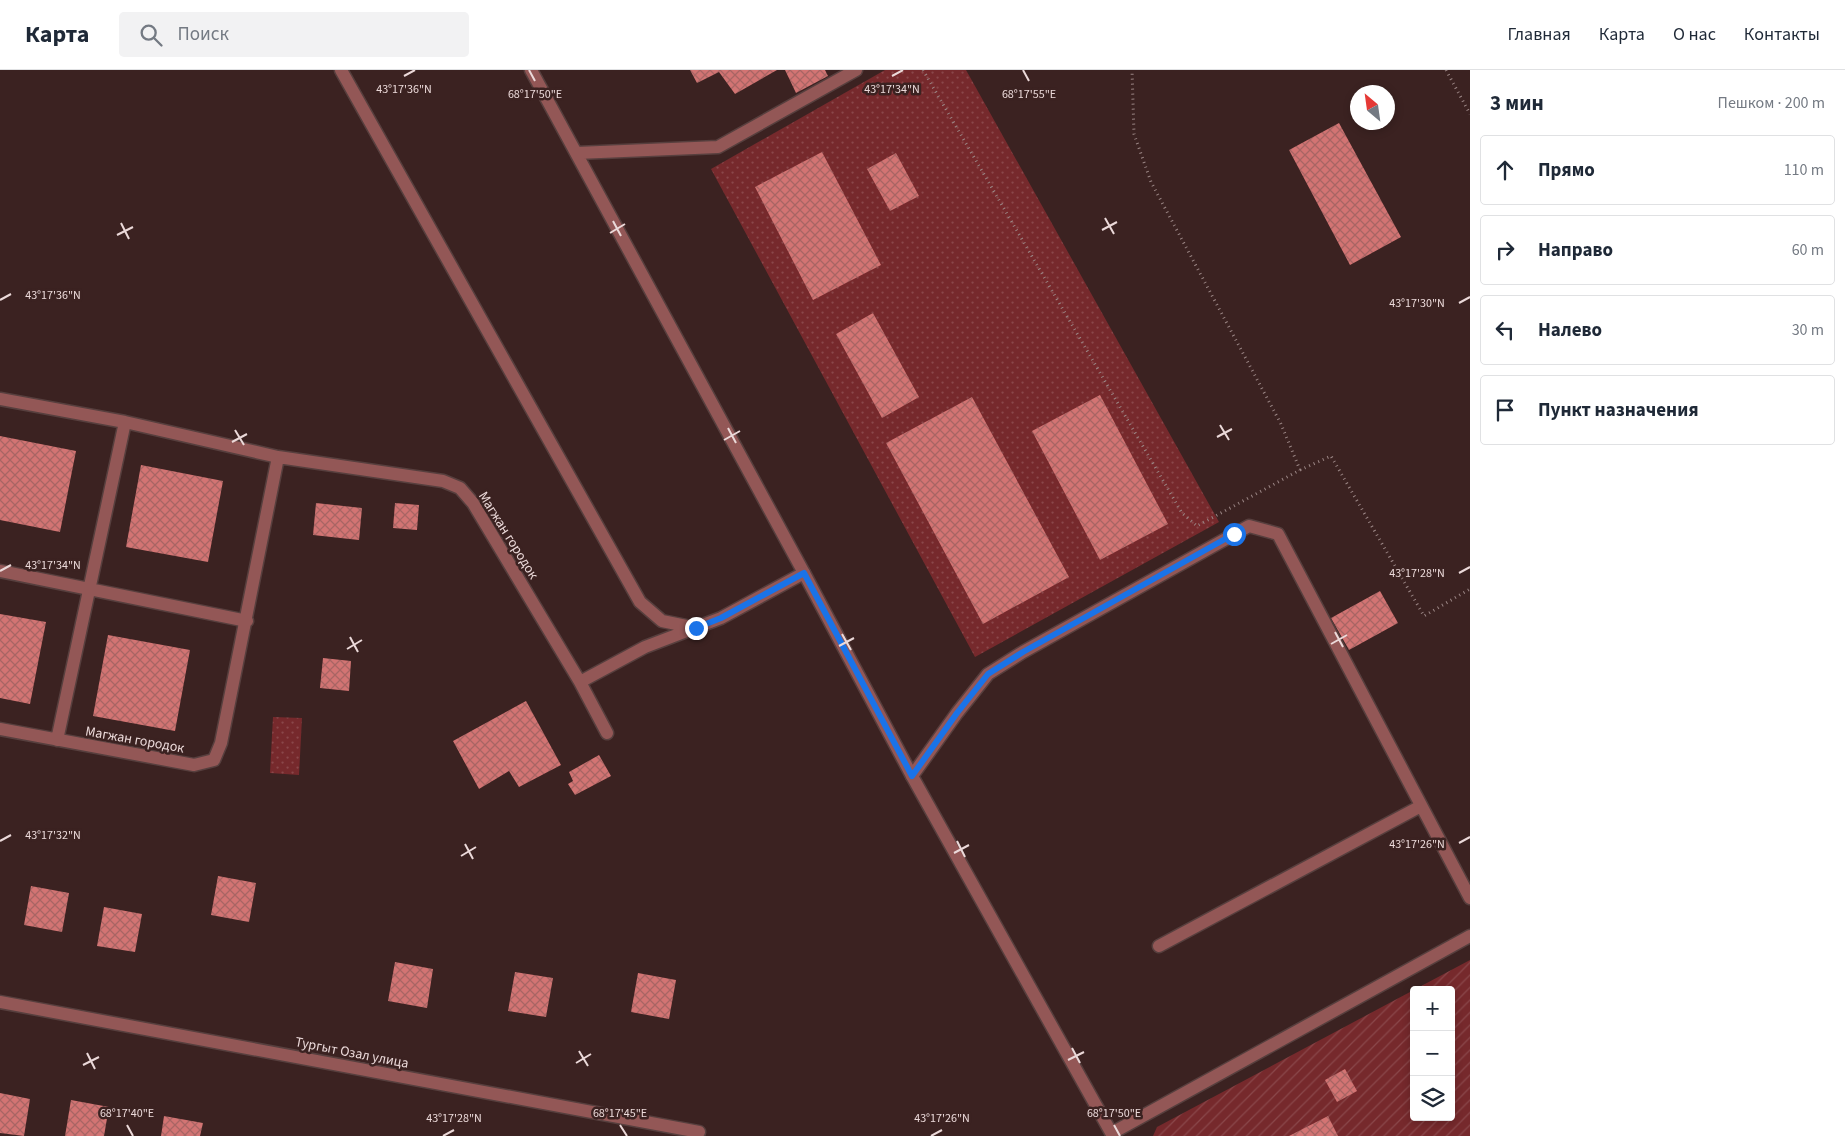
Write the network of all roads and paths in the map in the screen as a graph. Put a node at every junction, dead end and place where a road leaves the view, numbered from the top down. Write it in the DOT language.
graph roads {
  1 [pos="341,70"];
  2 [pos="531,70"];
  3 [pos="856,70"];
  4 [pos="923,70"];
  5 [pos="1132,70"];
  6 [pos="1446,70"];
  7 [pos="1470,114"];
  8 [pos="577,154"];
  9 [pos="0,399"];
  10 [pos="125,422"];
  11 [pos="278,457"];
  12 [pos="1300,470"];
  13 [pos="0,571"];
  14 [pos="804,573"];
  15 [pos="90,590"];
  16 [pos="1470,590"];
  17 [pos="246,621"];
  18 [pos="696,628"];
  19 [pos="580,682"];
  20 [pos="0,730"];
  21 [pos="607,733"];
  22 [pos="57,740"];
  23 [pos="912,776"];
  24 [pos="1421,806"];
  25 [pos="1470,898"];
  26 [pos="1470,936"];
  27 [pos="1159,946"];
  28 [pos="0,1002"];
  29 [pos="699,1132"];
  30 [pos="1113,1134"];
  1 -- 18 [label="street"];
  2 -- 8 [label="street"];
  3 -- 8 [label="street"];
  4 -- 12 [label="path"];
  5 -- 12 [label="path"];
  6 -- 7 [label="path"];
  8 -- 14 [label="street"];
  9 -- 10 [label="street, Магжан городок"];
  10 -- 11 [label="street, Магжан городок"];
  10 -- 15 [label="street"];
  11 -- 17 [label="street, Магжан городок"];
  11 -- 19 [label="street, Магжан городок"];
  12 -- 16 [label="path"];
  13 -- 15 [label="street"];
  14 -- 18 [label="street"];
  14 -- 23 [label="street"];
  15 -- 17 [label="street"];
  15 -- 22 [label="street"];
  17 -- 22 [label="street, Магжан городок"];
  18 -- 19 [label="street"];
  19 -- 21 [label="street, Магжан городок"];
  20 -- 22 [label="street, Магжан городок"];
  23 -- 24 [label="street"];
  23 -- 30 [label="street"];
  24 -- 25 [label="street"];
  24 -- 27 [label="street"];
  26 -- 30 [label="street"];
  28 -- 29 [label="street, Тургыт Озал улица"];
}
